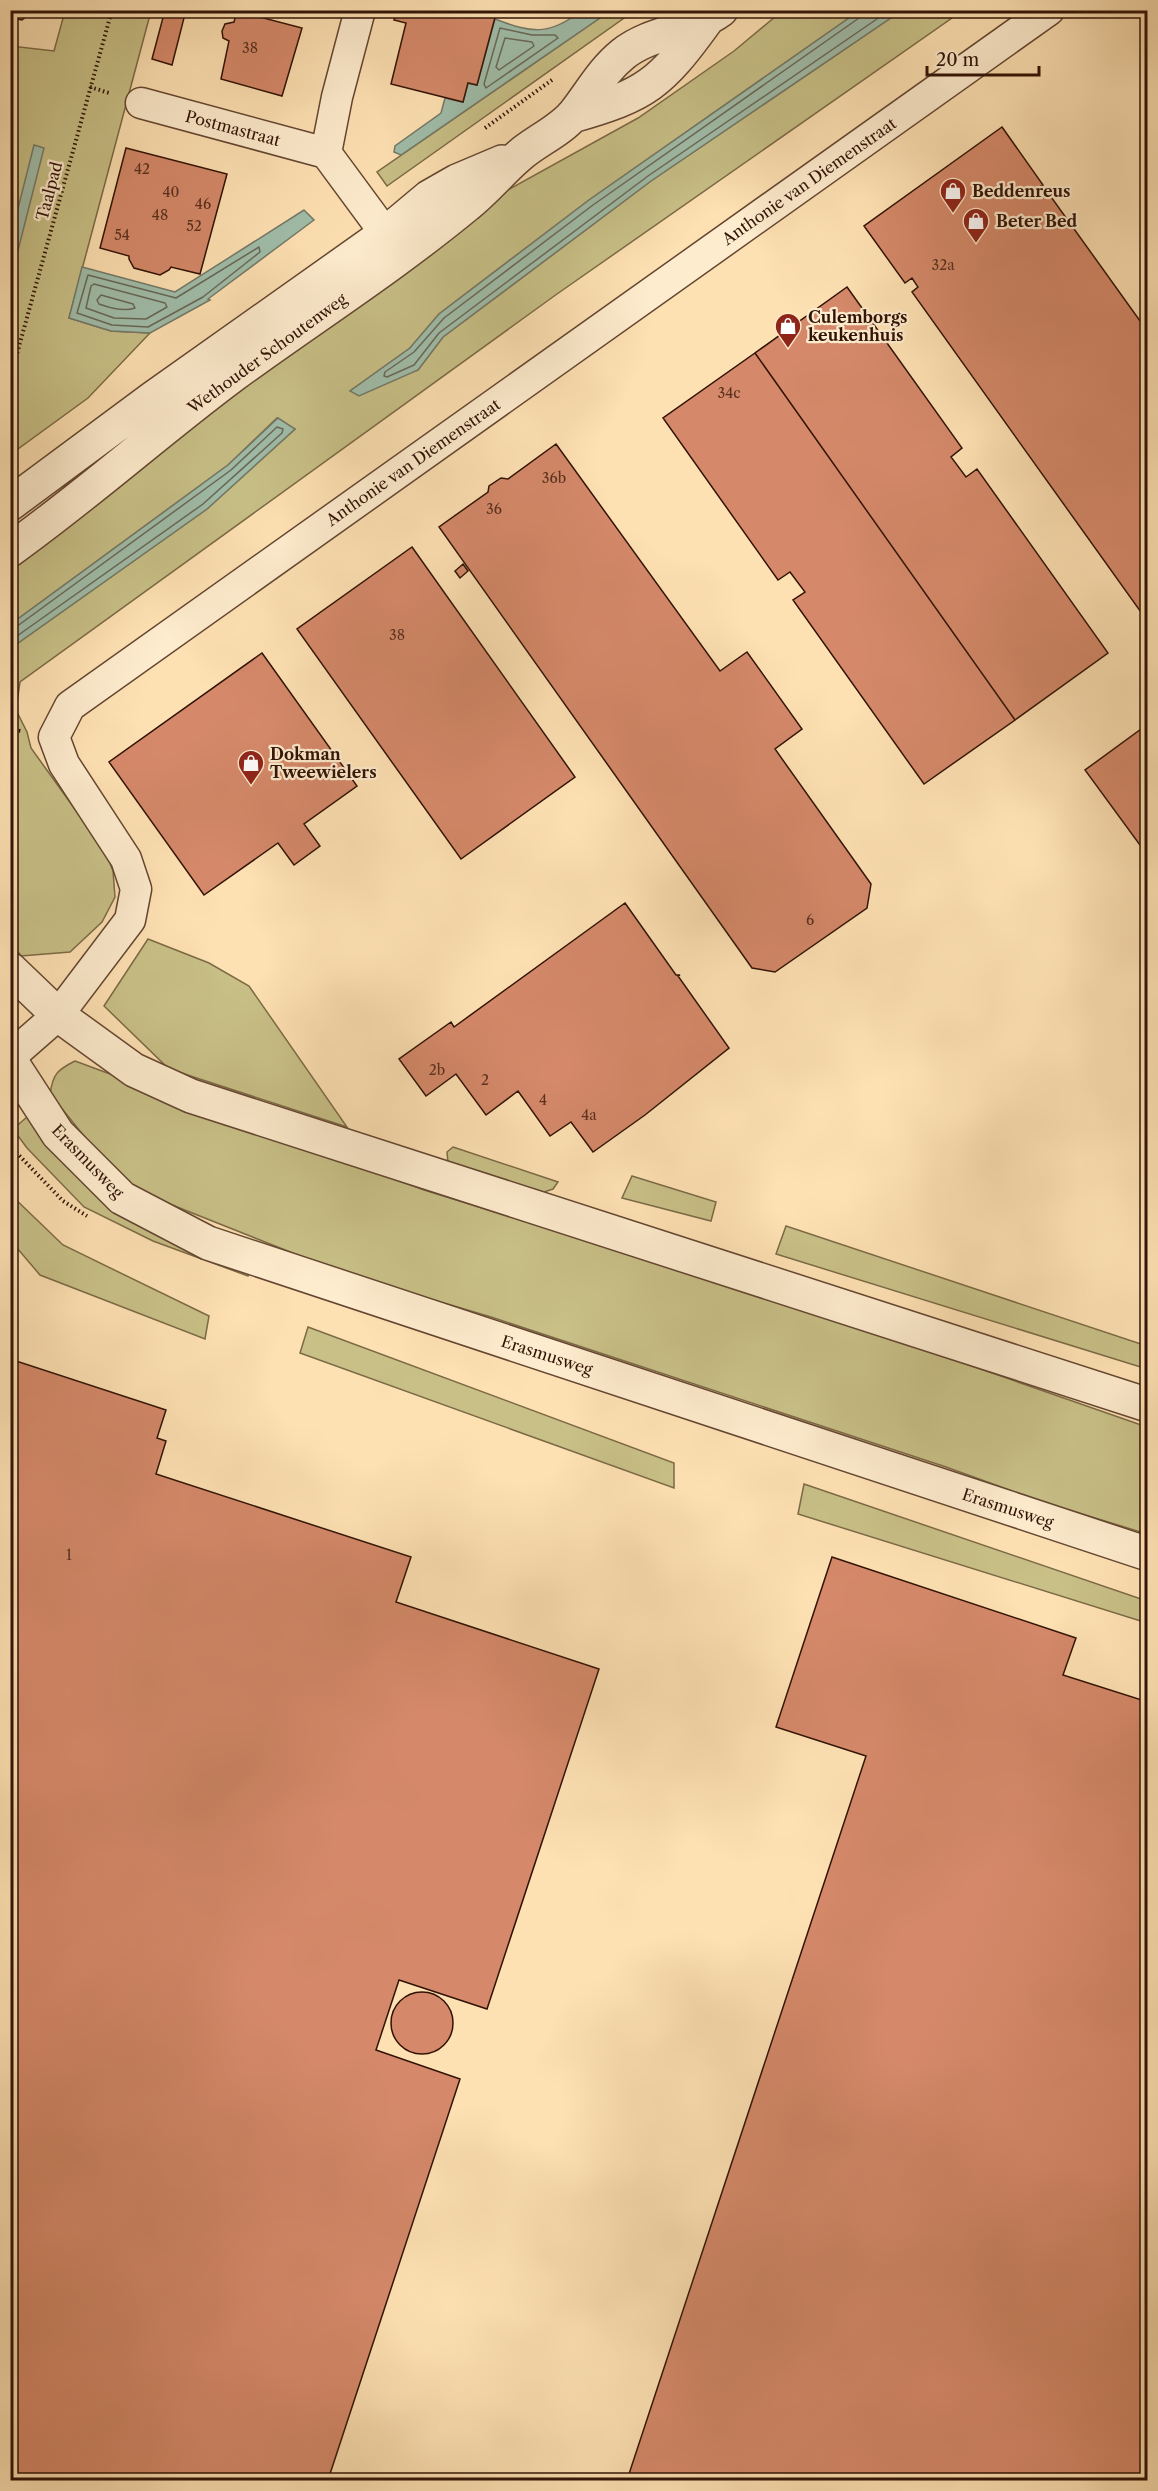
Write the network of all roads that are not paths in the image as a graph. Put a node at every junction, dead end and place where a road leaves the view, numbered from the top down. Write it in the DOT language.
graph roads {
  1 [pos="360,10"];
  2 [pos="1049,10"];
  3 [pos="714,16"];
  4 [pos="141,102"];
  5 [pos="326,153"];
  6 [pos="394,244"];
  7 [pos="10,504"];
  8 [pos="10,550"];
  9 [pos="10,969"];
  10 [pos="58,1015"];
  11 [pos="10,1059"];
  12 [pos="1148,1405"];
  13 [pos="1148,1554"];
  1 -- 5 [label="street"];
  2 -- 10 [label="street, Anthonie van Diemenstraat"];
  3 -- 6 [label="street, Wethouder Schoutenweg"];
  4 -- 5 [label="street, Postmastraat"];
  5 -- 6 [label="street"];
  6 -- 7 [label="street, Wethouder Schoutenweg"];
  6 -- 8 [label="street, Wethouder Schoutenweg"];
  9 -- 10 [label="street"];
  10 -- 11 [label="street, Anthonie van Diemenstraat"];
  10 -- 12 [label="street"];
  11 -- 13 [label="street, Erasmusweg"];
}
